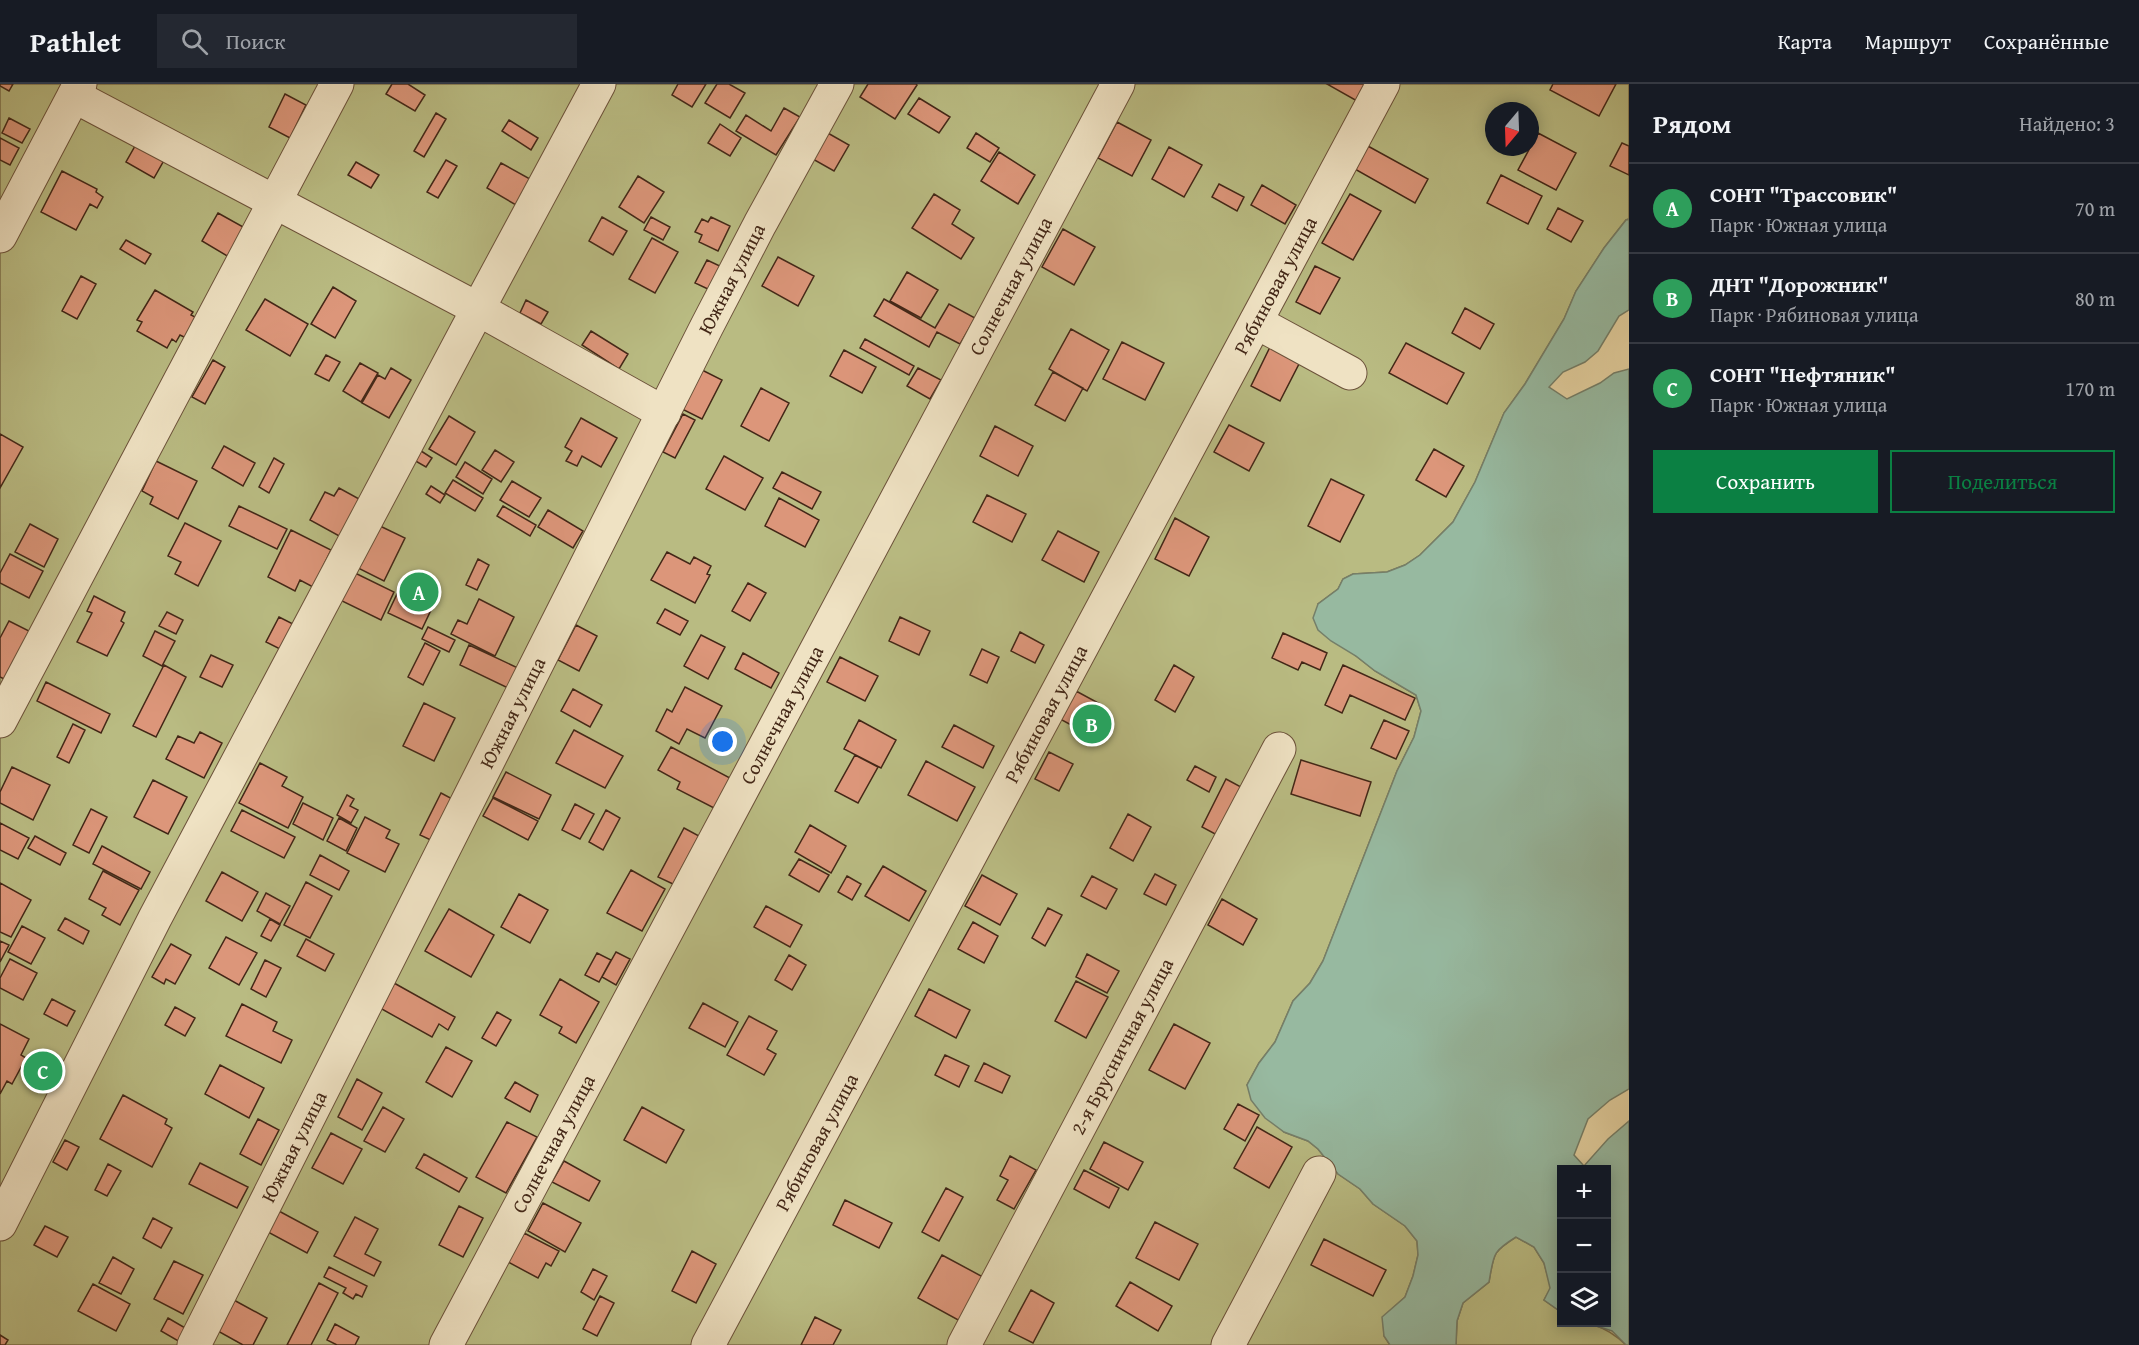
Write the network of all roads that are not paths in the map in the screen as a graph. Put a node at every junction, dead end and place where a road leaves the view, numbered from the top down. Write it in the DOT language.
graph roads {
  1 [pos="337,84"];
  2 [pos="599,84"];
  3 [pos="837,84"];
  4 [pos="1118,84"];
  5 [pos="1383,84"];
  6 [pos="77,90"];
  7 [pos="274,200"];
  8 [pos="3,225"];
  9 [pos="478,309"];
  10 [pos="1256,322"];
  11 [pos="1350,373"];
  12 [pos="664,413"];
  13 [pos="0,721"];
  14 [pos="1279,748"];
  15 [pos="1319,1173"];
  16 [pos="0,1224"];
  17 [pos="194,1345"];
  18 [pos="446,1345"];
  19 [pos="708,1345"];
  20 [pos="964,1345"];
  21 [pos="1228,1345"];
  1 -- 7 [label="street"];
  2 -- 9 [label="street"];
  3 -- 12 [label="street, Южная улица"];
  4 -- 18 [label="street, Солнечная улица"];
  5 -- 10 [label="street, Рябиновая улица"];
  6 -- 7 [label="street"];
  6 -- 8 [label="street"];
  7 -- 9 [label="street"];
  7 -- 13 [label="street"];
  9 -- 12 [label="street"];
  9 -- 16 [label="street"];
  10 -- 11 [label="street"];
  10 -- 19 [label="street, Рябиновая улица"];
  12 -- 17 [label="street, Южная улица"];
  14 -- 20 [label="street, 2-я Брусничная улица"];
  15 -- 21 [label="street"];
}
